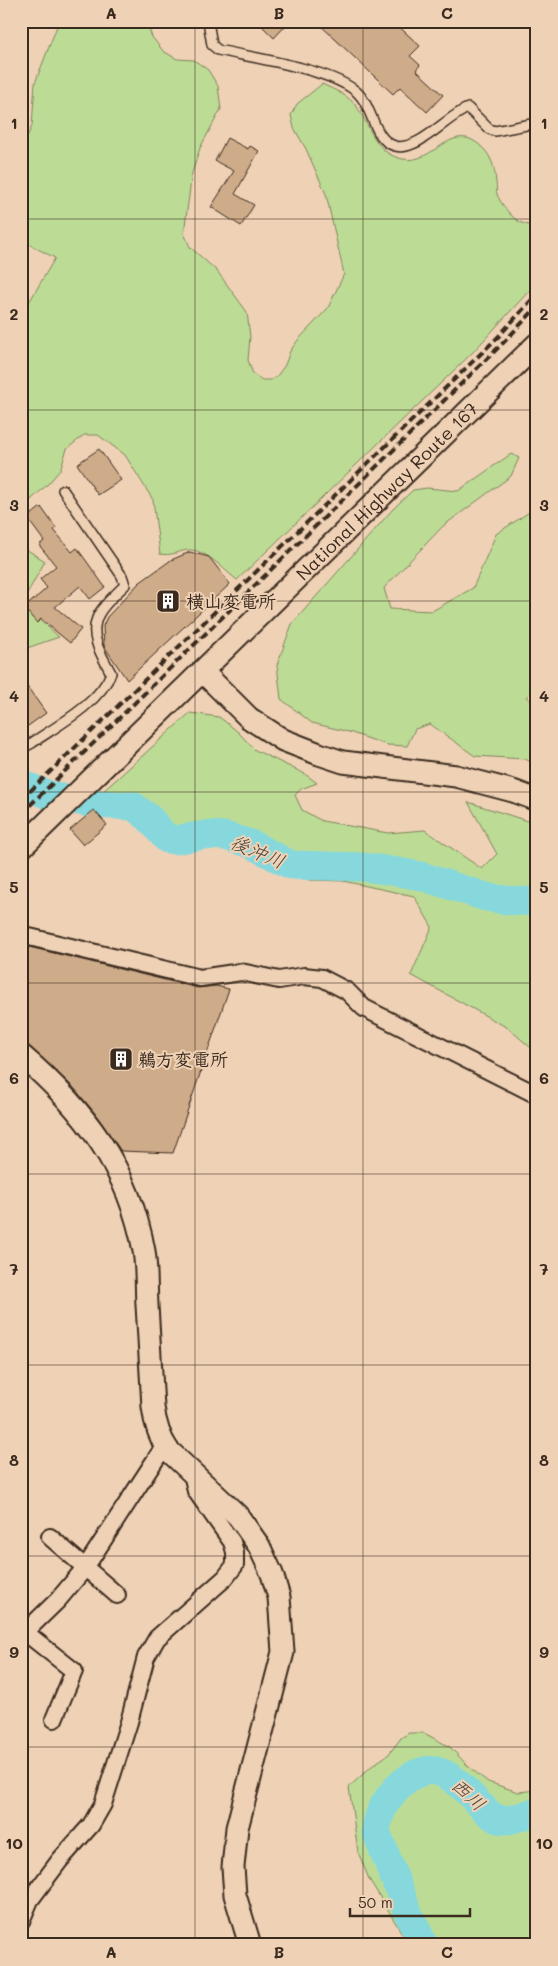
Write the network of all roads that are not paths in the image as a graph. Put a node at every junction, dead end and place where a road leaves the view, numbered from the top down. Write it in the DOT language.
graph roads {
  1 [pos="208,21"];
  2 [pos="537,123"];
  3 [pos="537,344"];
  4 [pos="62,490"];
  5 [pos="203,672"];
  6 [pos="21,748"];
  7 [pos="537,800"];
  8 [pos="21,848"];
  9 [pos="21,935"];
  10 [pos="21,1056"];
  11 [pos="537,1095"];
  12 [pos="165,1445"];
  13 [pos="192,1473"];
  14 [pos="50,1538"];
  15 [pos="85,1568"];
  16 [pos="118,1595"];
  17 [pos="22,1632"];
  18 [pos="54,1719"];
  19 [pos="21,1921"];
  20 [pos="250,1945"];
  1 -- 2 [label="lane"];
  3 -- 5 [label="street, National Highway Route 167"];
  4 -- 6 [label="lane"];
  5 -- 7 [label="street"];
  5 -- 8 [label="street, National Highway Route 167"];
  9 -- 11 [label="street"];
  10 -- 12 [label="street"];
  12 -- 13 [label="street"];
  12 -- 15 [label="street"];
  13 -- 19 [label="street"];
  13 -- 20 [label="street"];
  14 -- 15 [label="street"];
  15 -- 16 [label="street"];
  15 -- 17 [label="street"];
  17 -- 18 [label="street"];
}
